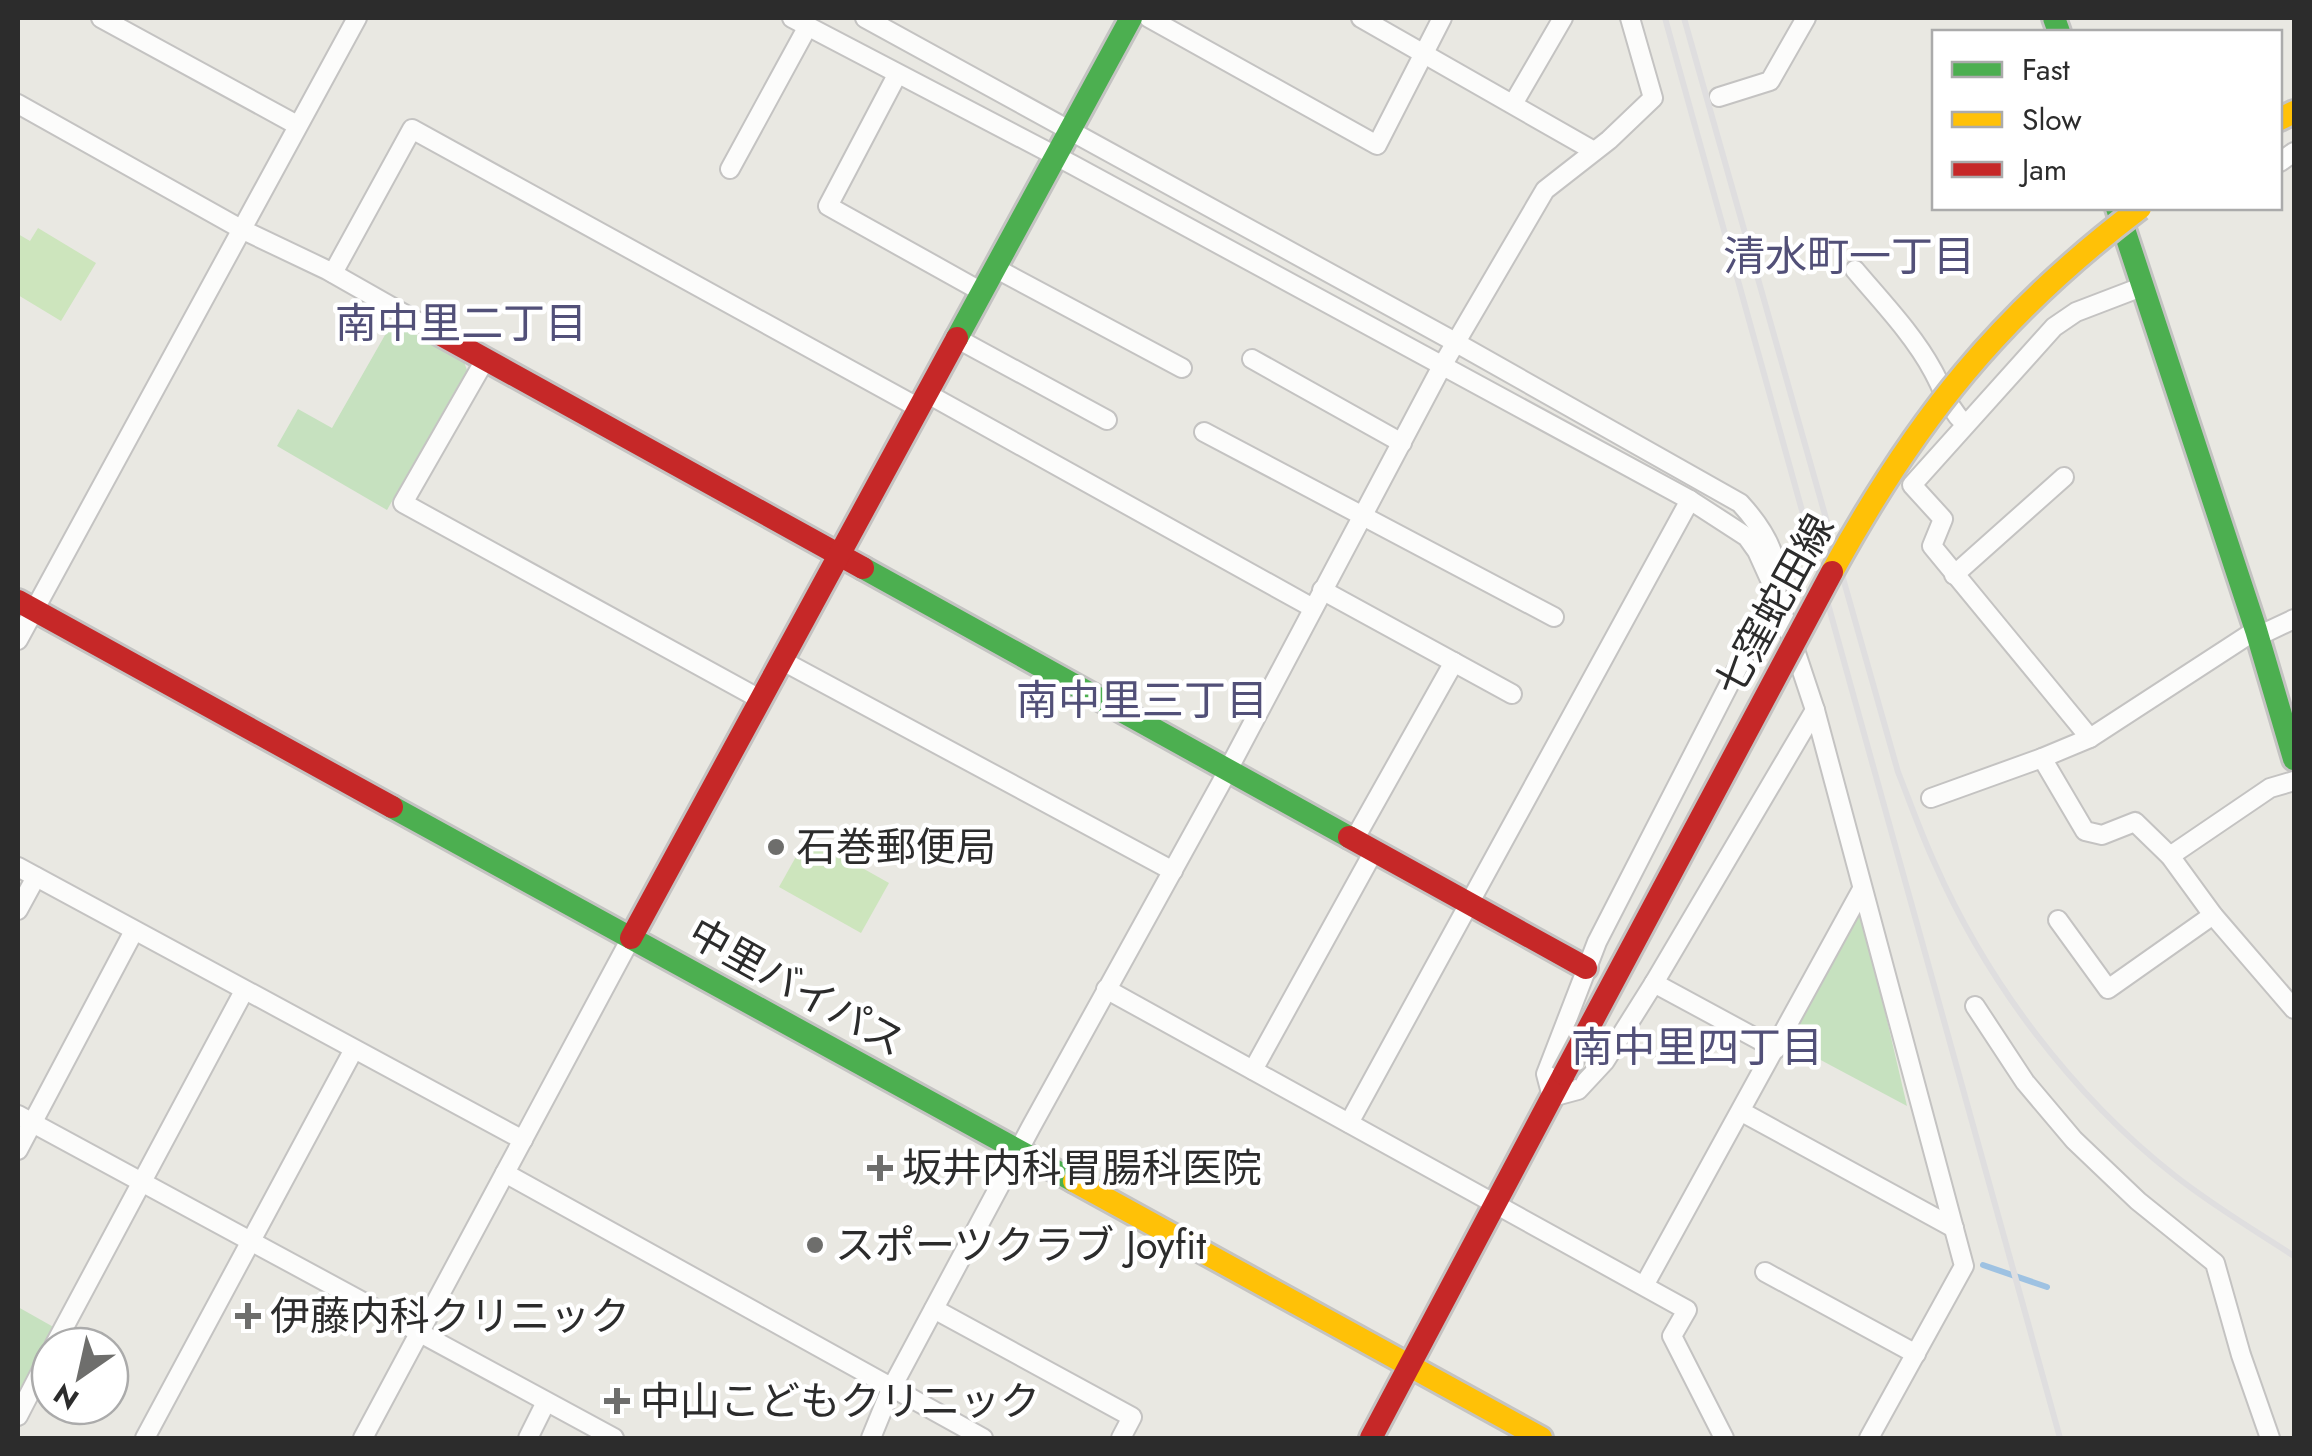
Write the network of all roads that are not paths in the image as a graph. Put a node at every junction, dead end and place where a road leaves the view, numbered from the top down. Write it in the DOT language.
graph roads {
  1 [pos="101,18"];
  2 [pos="356,18"];
  3 [pos="865,18"];
  4 [pos="1131,18"];
  5 [pos="1149,18"];
  6 [pos="1361,18"];
  7 [pos="1442,18"];
  8 [pos="1563,18"];
  9 [pos="1630,18"];
  10 [pos="1806,18"];
  11 [pos="800,22"];
  12 [pos="1425,53"];
  13 [pos="896,75"];
  14 [pos="1719,97"];
  15 [pos="18,104"];
  16 [pos="1514,104"];
  17 [pos="297,125"];
  18 [pos="1070,130"];
  19 [pos="1594,151"];
  20 [pos="1056,156"];
  21 [pos="730,170"];
  22 [pos="2118,210"];
  23 [pos="2137,210"];
  24 [pos="241,229"];
  25 [pos="995,268"];
  26 [pos="1855,270"];
  27 [pos="333,273"];
  28 [pos="2144,286"];
  29 [pos="982,292"];
  30 [pos="436,332"];
  31 [pos="956,338"];
  32 [pos="1456,343"];
  33 [pos="1252,359"];
  34 [pos="486,360"];
  35 [pos="1442,366"];
  36 [pos="1182,368"];
  37 [pos="922,401"];
  38 [pos="1107,420"];
  39 [pos="1966,424"];
  40 [pos="1204,432"];
  41 [pos="1402,443"];
  42 [pos="2064,477"];
  43 [pos="1690,500"];
  44 [pos="1362,515"];
  45 [pos="839,554"];
  46 [pos="1954,574"];
  47 [pos="1322,590"];
  48 [pos="1776,593"];
  49 [pos="26,605"];
  50 [pos="1312,608"];
  51 [pos="1554,617"];
  52 [pos="2294,619"];
  53 [pos="2257,633"];
  54 [pos="18,640"];
  55 [pos="780,660"];
  56 [pos="1454,662"];
  57 [pos="1512,694"];
  58 [pos="760,699"];
  59 [pos="1815,710"];
  60 [pos="2090,738"];
  61 [pos="2042,758"];
  62 [pos="2294,759"];
  63 [pos="1226,768"];
  64 [pos="2294,781"];
  65 [pos="1931,798"];
  66 [pos="1364,845"];
  67 [pos="2170,856"];
  68 [pos="18,867"];
  69 [pos="1173,872"];
  70 [pos="36,877"];
  71 [pos="1861,891"];
  72 [pos="1469,903"];
  73 [pos="18,910"];
  74 [pos="2213,915"];
  75 [pos="2058,920"];
  76 [pos="134,931"];
  77 [pos="631,938"];
  78 [pos="1586,968"];
  79 [pos="1654,983"];
  80 [pos="1106,989"];
  81 [pos="244,991"];
  82 [pos="1975,1006"];
  83 [pos="2294,1009"];
  84 [pos="1776,1049"];
  85 [pos="353,1051"];
  86 [pos="1253,1070"];
  87 [pos="1552,1097"];
  88 [pos="1742,1112"];
  89 [pos="25,1119"];
  90 [pos="1348,1123"];
  91 [pos="523,1140"];
  92 [pos="18,1150"];
  93 [pos="1019,1152"];
  94 [pos="505,1173"];
  95 [pos="141,1182"];
  96 [pos="1496,1202"];
  97 [pos="1954,1228"];
  98 [pos="251,1242"];
  99 [pos="1764,1272"];
  100 [pos="1645,1284"];
  101 [pos="934,1309"];
  102 [pos="65,1326"];
  103 [pos="421,1332"];
  104 [pos="1916,1354"];
  105 [pos="1410,1366"];
  106 [pos="891,1389"];
  107 [pos="30,1393"];
  108 [pos="546,1402"];
  109 [pos="18,1416"];
  110 [pos="145,1438"];
  111 [pos="363,1438"];
  112 [pos="528,1438"];
  113 [pos="614,1438"];
  114 [pos="870,1438"];
  115 [pos="982,1438"];
  116 [pos="1121,1438"];
  117 [pos="1370,1438"];
  118 [pos="1541,1438"];
  119 [pos="1724,1438"];
  120 [pos="1869,1438"];
  121 [pos="2270,1438"];
  1 -- 17 [label="street"];
  2 -- 17 [label="street"];
  3 -- 18 [label="street"];
  4 -- 18 [label="street"];
  5 -- 12 [label="street"];
  6 -- 12 [label="street"];
  7 -- 12 [label="street"];
  8 -- 16 [label="street"];
  9 -- 19 [label="street"];
  10 -- 14 [label="street"];
  11 -- 13 [label="street"];
  11 -- 21 [label="street"];
  12 -- 16 [label="street"];
  13 -- 20 [label="street"];
  13 -- 29 [label="street"];
  15 -- 24 [label="street"];
  16 -- 19 [label="street"];
  17 -- 24 [label="street"];
  18 -- 20 [label="street"];
  18 -- 32 [label="street"];
  19 -- 32 [label="street"];
  20 -- 25 [label="street"];
  20 -- 35 [label="street"];
  22 -- 28 [label="street"];
  23 -- 87 [label="street, 七窪蛇田線, bridge"];
  24 -- 27 [label="street"];
  24 -- 49 [label="street"];
  25 -- 29 [label="street"];
  25 -- 36 [label="street"];
  26 -- 39 [label="street"];
  27 -- 30 [label="street"];
  27 -- 37 [label="street"];
  28 -- 39 [label="street"];
  28 -- 53 [label="street"];
  29 -- 31 [label="street"];
  30 -- 34 [label="street"];
  31 -- 37 [label="street"];
  31 -- 38 [label="street"];
  32 -- 35 [label="street"];
  32 -- 48 [label="street"];
  33 -- 41 [label="street"];
  34 -- 45 [label="street"];
  34 -- 58 [label="street"];
  35 -- 41 [label="street"];
  35 -- 43 [label="street"];
  37 -- 45 [label="street"];
  37 -- 50 [label="street"];
  39 -- 46 [label="street"];
  40 -- 44 [label="street"];
  41 -- 44 [label="street"];
  42 -- 46 [label="street"];
  43 -- 48 [label="street"];
  43 -- 72 [label="street"];
  44 -- 47 [label="street"];
  44 -- 51 [label="street"];
  45 -- 55 [label="street"];
  45 -- 63 [label="street"];
  46 -- 60 [label="street"];
  47 -- 50 [label="street"];
  47 -- 56 [label="street"];
  48 -- 59 [label="street"];
  48 -- 78 [label="street"];
  49 -- 54 [label="street"];
  49 -- 77 [label="street, 中里バイパス"];
  50 -- 63 [label="street"];
  52 -- 53 [label="street"];
  53 -- 60 [label="street"];
  53 -- 62 [label="street"];
  55 -- 58 [label="street"];
  55 -- 69 [label="street"];
  56 -- 57 [label="street"];
  56 -- 66 [label="street"];
  58 -- 77 [label="street"];
  59 -- 71 [label="street"];
  59 -- 79 [label="street"];
  60 -- 61 [label="street"];
  61 -- 65 [label="street"];
  61 -- 67 [label="street"];
  63 -- 66 [label="street"];
  63 -- 69 [label="street"];
  64 -- 67 [label="street"];
  66 -- 72 [label="street"];
  66 -- 86 [label="street"];
  67 -- 74 [label="street"];
  68 -- 70 [label="street"];
  69 -- 80 [label="street"];
  70 -- 73 [label="street"];
  70 -- 76 [label="street"];
  71 -- 84 [label="street"];
  71 -- 97 [label="street"];
  72 -- 78 [label="street"];
  72 -- 90 [label="street"];
  74 -- 75 [label="street"];
  74 -- 83 [label="street"];
  76 -- 81 [label="street"];
  76 -- 89 [label="street"];
  77 -- 91 [label="street"];
  77 -- 93 [label="street, 中里バイパス"];
  78 -- 87 [label="street"];
  79 -- 84 [label="street"];
  79 -- 87 [label="street"];
  80 -- 86 [label="street"];
  80 -- 93 [label="street"];
  81 -- 85 [label="street"];
  81 -- 95 [label="street"];
  82 -- 121 [label="street"];
  84 -- 88 [label="street"];
  85 -- 91 [label="street"];
  85 -- 98 [label="street"];
  86 -- 90 [label="street"];
  87 -- 96 [label="street, 七窪蛇田線"];
  88 -- 97 [label="street"];
  88 -- 100 [label="street"];
  89 -- 92 [label="street"];
  89 -- 95 [label="street"];
  90 -- 96 [label="street"];
  91 -- 94 [label="street"];
  93 -- 101 [label="street"];
  93 -- 105 [label="street, 中里バイパス"];
  94 -- 103 [label="street"];
  94 -- 106 [label="street"];
  95 -- 98 [label="street"];
  95 -- 102 [label="street"];
  96 -- 100 [label="street"];
  96 -- 105 [label="street, 七窪蛇田線"];
  97 -- 104 [label="street"];
  98 -- 103 [label="street"];
  98 -- 110 [label="street"];
  99 -- 104 [label="street"];
  100 -- 119 [label="street"];
  101 -- 106 [label="street"];
  101 -- 116 [label="street"];
  103 -- 108 [label="street"];
  103 -- 111 [label="street"];
  104 -- 120 [label="street"];
  105 -- 117 [label="street, 七窪蛇田線"];
  105 -- 118 [label="street, 中里バイパス"];
  106 -- 114 [label="street"];
  106 -- 115 [label="street"];
  107 -- 109 [label="street"];
  108 -- 112 [label="street"];
  108 -- 113 [label="street"];
}
